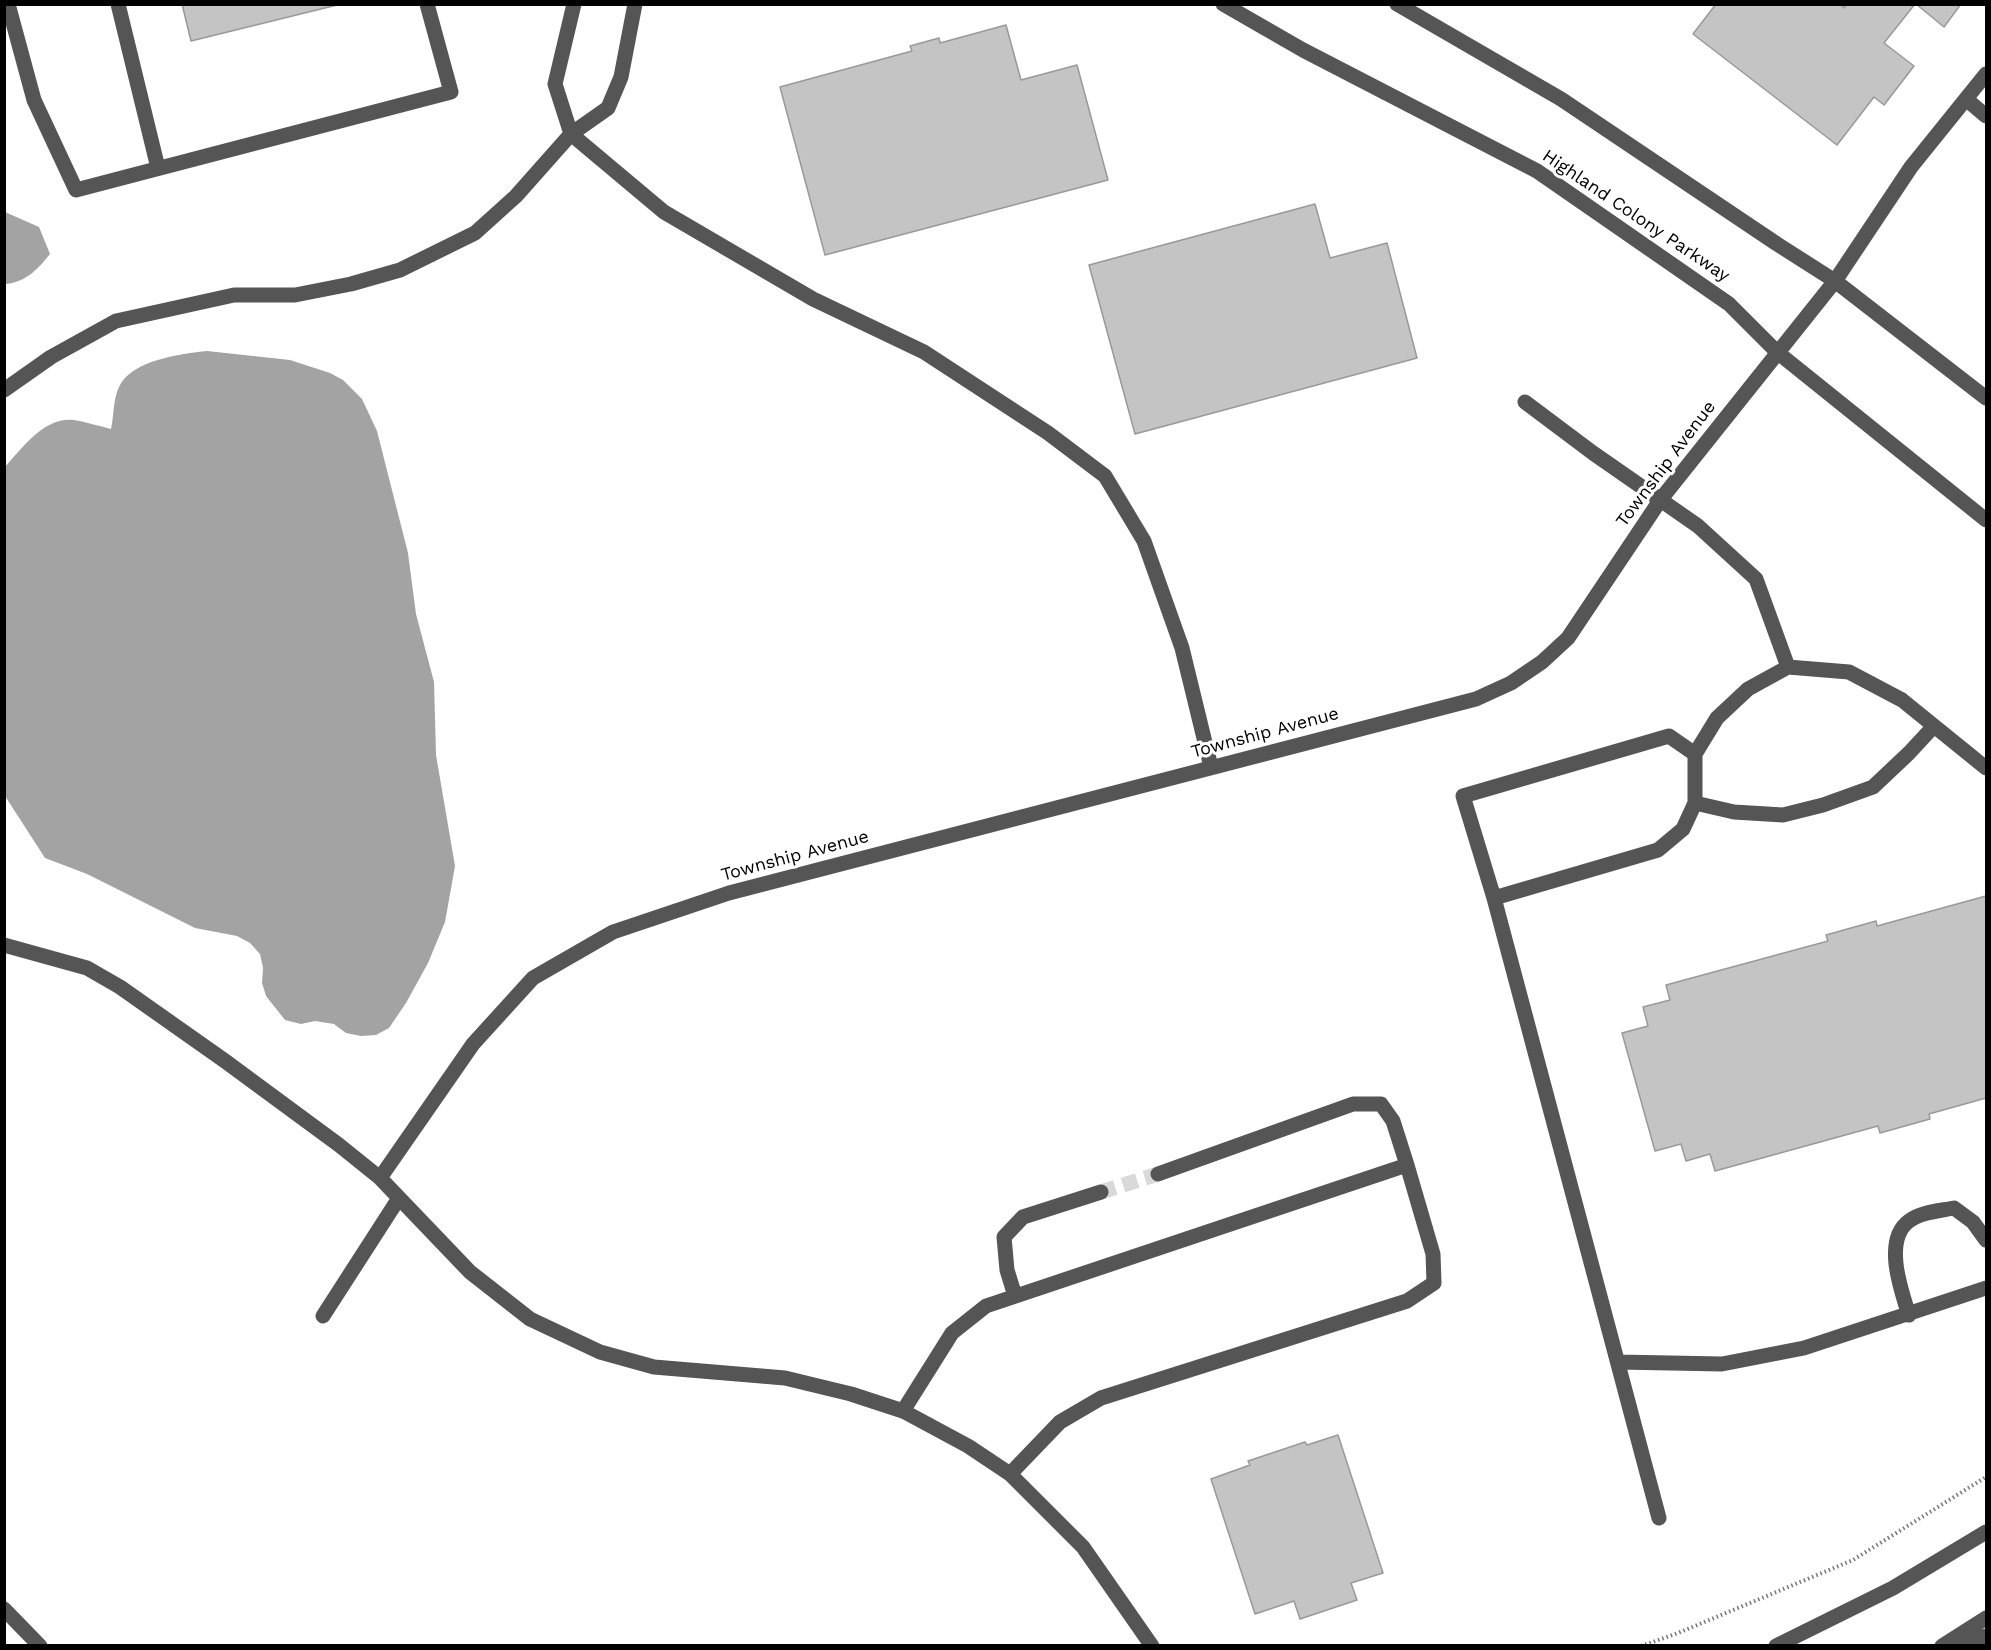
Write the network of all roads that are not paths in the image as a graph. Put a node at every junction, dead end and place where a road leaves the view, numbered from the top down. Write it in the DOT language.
graph roads {
  1 [pos="8,4"];
  2 [pos="118,4"];
  3 [pos="427,4"];
  4 [pos="574,4"];
  5 [pos="635,4"];
  6 [pos="1223,4"];
  7 [pos="1397,4"];
  8 [pos="1986,74"];
  9 [pos="1966,99"];
  10 [pos="1986,116"];
  11 [pos="571,134"];
  12 [pos="158,168"];
  13 [pos="1835,281"];
  14 [pos="1777,352"];
  15 [pos="4,390"];
  16 [pos="1986,398"];
  17 [pos="1526,402"];
  18 [pos="1661,499"];
  19 [pos="1986,520"];
  20 [pos="1788,668"];
  21 [pos="1934,726"];
  22 [pos="1695,754"];
  23 [pos="1211,767"];
  24 [pos="1986,768"];
  25 [pos="1695,803"];
  26 [pos="1494,898"];
  27 [pos="4,945"];
  28 [pos="1407,1165"];
  29 [pos="1158,1174"];
  30 [pos="380,1178"];
  31 [pos="1101,1192"];
  32 [pos="399,1198"];
  33 [pos="1986,1240"];
  34 [pos="1986,1288"];
  35 [pos="1015,1296"];
  36 [pos="1909,1315"];
  37 [pos="323,1316"];
  38 [pos="1618,1362"];
  39 [pos="903,1411"];
  40 [pos="1010,1474"];
  41 [pos="1659,1518"];
  42 [pos="1986,1532"];
  43 [pos="4,1609"];
  44 [pos="1986,1618"];
  45 [pos="1986,1636"];
  46 [pos="40,1646"];
  47 [pos="1152,1646"];
  48 [pos="1776,1646"];
  49 [pos="1942,1646"];
  50 [pos="1962,1646"];
  1 -- 12 [label="street"];
  2 -- 12 [label="street"];
  3 -- 12 [label="street"];
  4 -- 11 [label="street"];
  5 -- 11 [label="street"];
  6 -- 14 [label="street, Highland Colony Parkway"];
  7 -- 13 [label="street"];
  8 -- 9 [label="street, Township Avenue"];
  9 -- 10 [label="street"];
  9 -- 13 [label="street, Township Avenue"];
  11 -- 15 [label="street"];
  11 -- 23 [label="street"];
  13 -- 14 [label="street, Township Avenue"];
  13 -- 16 [label="street"];
  14 -- 18 [label="street, Township Avenue"];
  14 -- 19 [label="street, Highland Colony Parkway"];
  17 -- 18 [label="street"];
  18 -- 20 [label="street"];
  18 -- 23 [label="street, Township Avenue"];
  20 -- 21 [label="street"];
  20 -- 22 [label="street"];
  21 -- 24 [label="street"];
  21 -- 25 [label="street"];
  22 -- 25 [label="street"];
  22 -- 26 [label="street"];
  23 -- 30 [label="street, Township Avenue"];
  25 -- 26 [label="street"];
  26 -- 38 [label="street"];
  27 -- 30 [label="street"];
  28 -- 29 [label="street"];
  28 -- 35 [label="street"];
  28 -- 40 [label="street"];
  30 -- 32 [label="street"];
  31 -- 35 [label="street"];
  32 -- 37 [label="street"];
  32 -- 39 [label="street"];
  33 -- 36 [label="street"];
  34 -- 36 [label="street"];
  35 -- 39 [label="street"];
  36 -- 38 [label="street"];
  38 -- 41 [label="street"];
  39 -- 40 [label="street"];
  40 -- 47 [label="street"];
  42 -- 48 [label="street"];
  43 -- 46 [label="street"];
  44 -- 49 [label="street"];
  45 -- 50 [label="street"];
}
